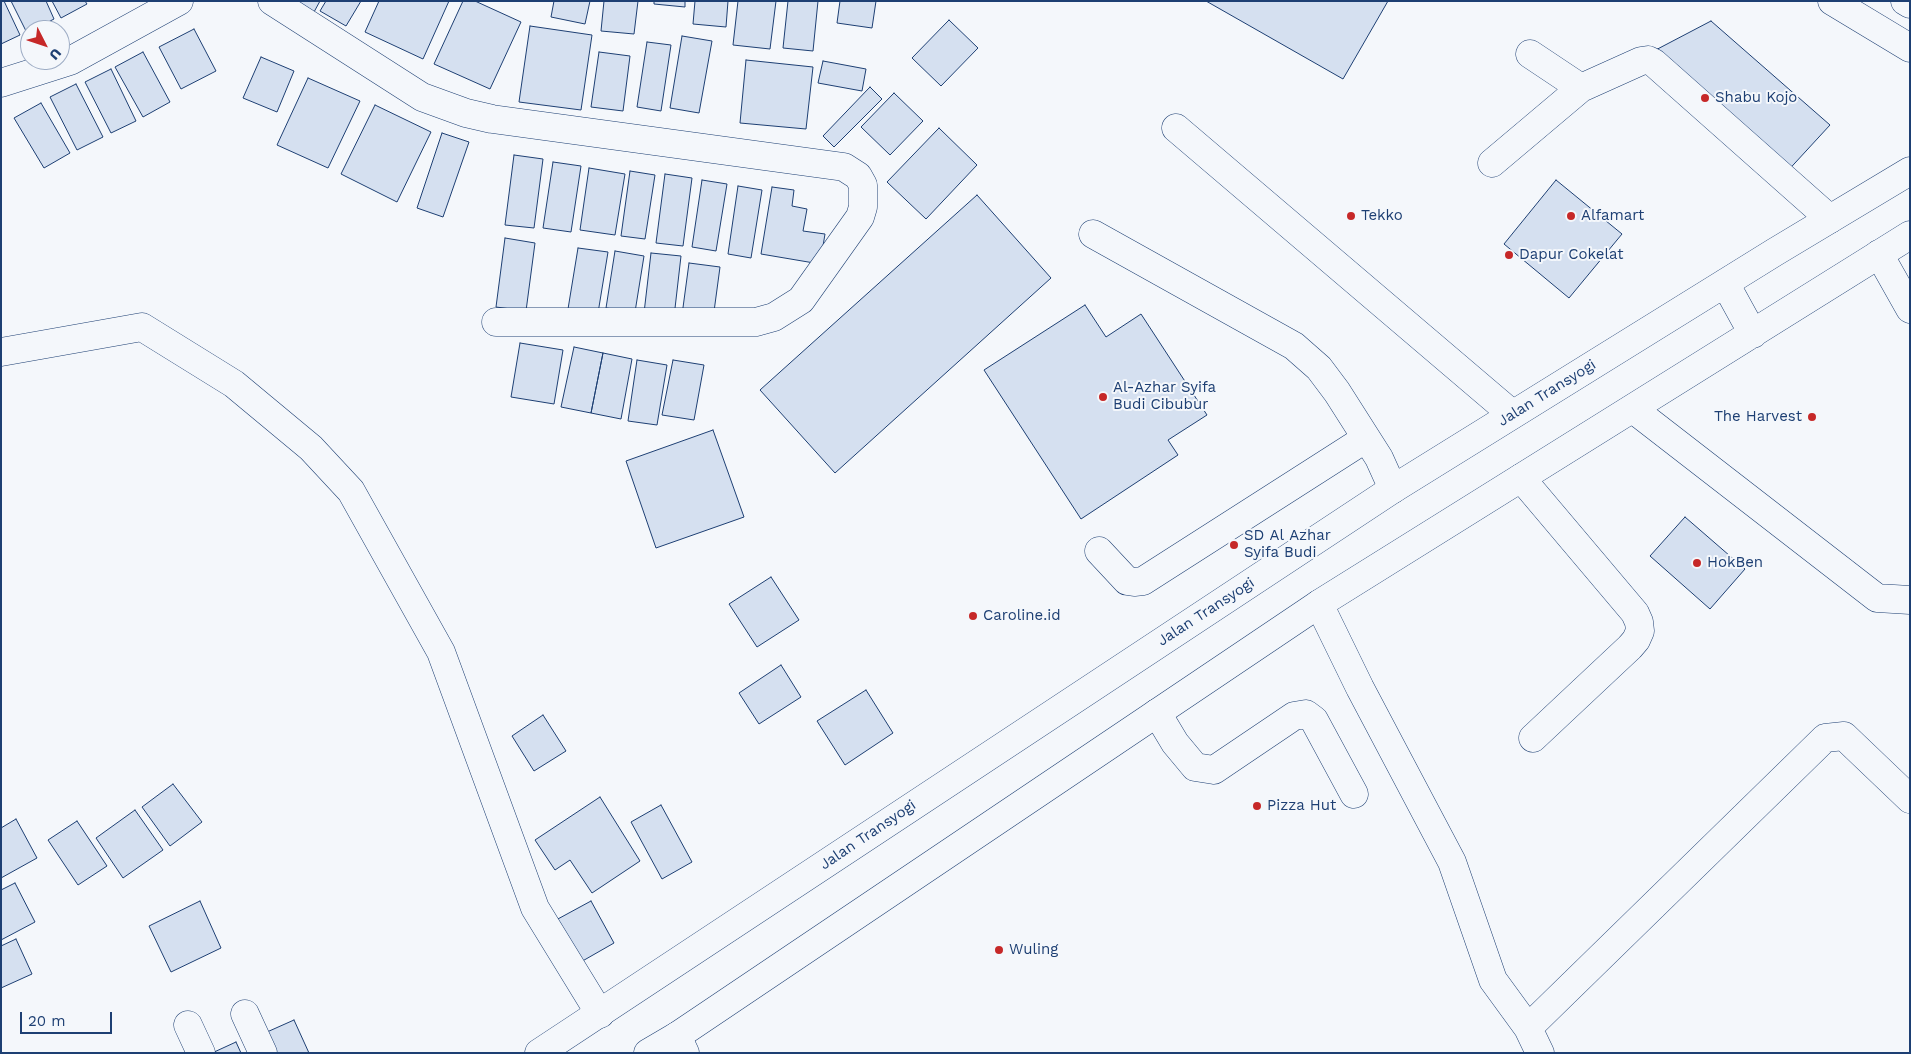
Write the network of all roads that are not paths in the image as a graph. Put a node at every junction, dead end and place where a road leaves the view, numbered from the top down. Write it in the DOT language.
graph roads {
  1 [pos="179,1"];
  2 [pos="272,1"];
  3 [pos="1832,1"];
  4 [pos="1905,1"];
  5 [pos="1910,4"];
  6 [pos="1910,48"];
  7 [pos="1530,54"];
  8 [pos="1,83"];
  9 [pos="1581,88"];
  10 [pos="1176,128"];
  11 [pos="1492,163"];
  12 [pos="1910,171"];
  13 [pos="1830,219"];
  14 [pos="1093,234"];
  15 [pos="1910,235"];
  16 [pos="1879,254"];
  17 [pos="1725,283"];
  18 [pos="1910,309"];
  19 [pos="496,322"];
  20 [pos="1753,334"];
  21 [pos="1,352"];
  22 [pos="1633,409"];
  23 [pos="1512,414"];
  24 [pos="1365,439"];
  25 [pos="1521,478"];
  26 [pos="1393,489"];
  27 [pos="1100,551"];
  28 [pos="1910,600"];
  29 [pos="1319,604"];
  30 [pos="1157,713"];
  31 [pos="1533,738"];
  32 [pos="1354,794"];
  33 [pos="1910,799"];
  34 [pos="245,1014"];
  35 [pos="600,1014"];
  36 [pos="188,1025"];
  37 [pos="1528,1028"];
  38 [pos="666,1047"];
  39 [pos="201,1053"];
  40 [pos="263,1053"];
  41 [pos="539,1053"];
  42 [pos="1540,1053"];
  1 -- 8 [label="main road"];
  2 -- 19 [label="main road"];
  3 -- 6 [label="main road"];
  4 -- 5 [label="main road"];
  7 -- 9 [label="main road"];
  9 -- 11 [label="main road"];
  9 -- 13 [label="main road"];
  10 -- 23 [label="main road"];
  12 -- 13 [label="main road, Jalan Transyogi"];
  13 -- 17 [label="main road, Jalan Transyogi"];
  14 -- 24 [label="main road"];
  15 -- 16 [label="main road"];
  16 -- 18 [label="main road"];
  16 -- 20 [label="main road"];
  17 -- 20 [label="main road"];
  17 -- 23 [label="main road, Jalan Transyogi"];
  20 -- 22 [label="main road"];
  21 -- 35 [label="main road"];
  22 -- 25 [label="main road"];
  22 -- 28 [label="main road"];
  23 -- 26 [label="main road, Jalan Transyogi"];
  24 -- 26 [label="main road"];
  24 -- 27 [label="main road"];
  25 -- 29 [label="main road"];
  25 -- 31 [label="main road"];
  26 -- 35 [label="main road, Jalan Transyogi"];
  29 -- 30 [label="main road"];
  29 -- 37 [label="main road"];
  30 -- 32 [label="main road"];
  30 -- 38 [label="main road"];
  33 -- 37 [label="main road"];
  34 -- 40 [label="main road"];
  35 -- 41 [label="main road, Jalan Transyogi"];
  36 -- 39 [label="main road"];
  37 -- 42 [label="main road"];
}
